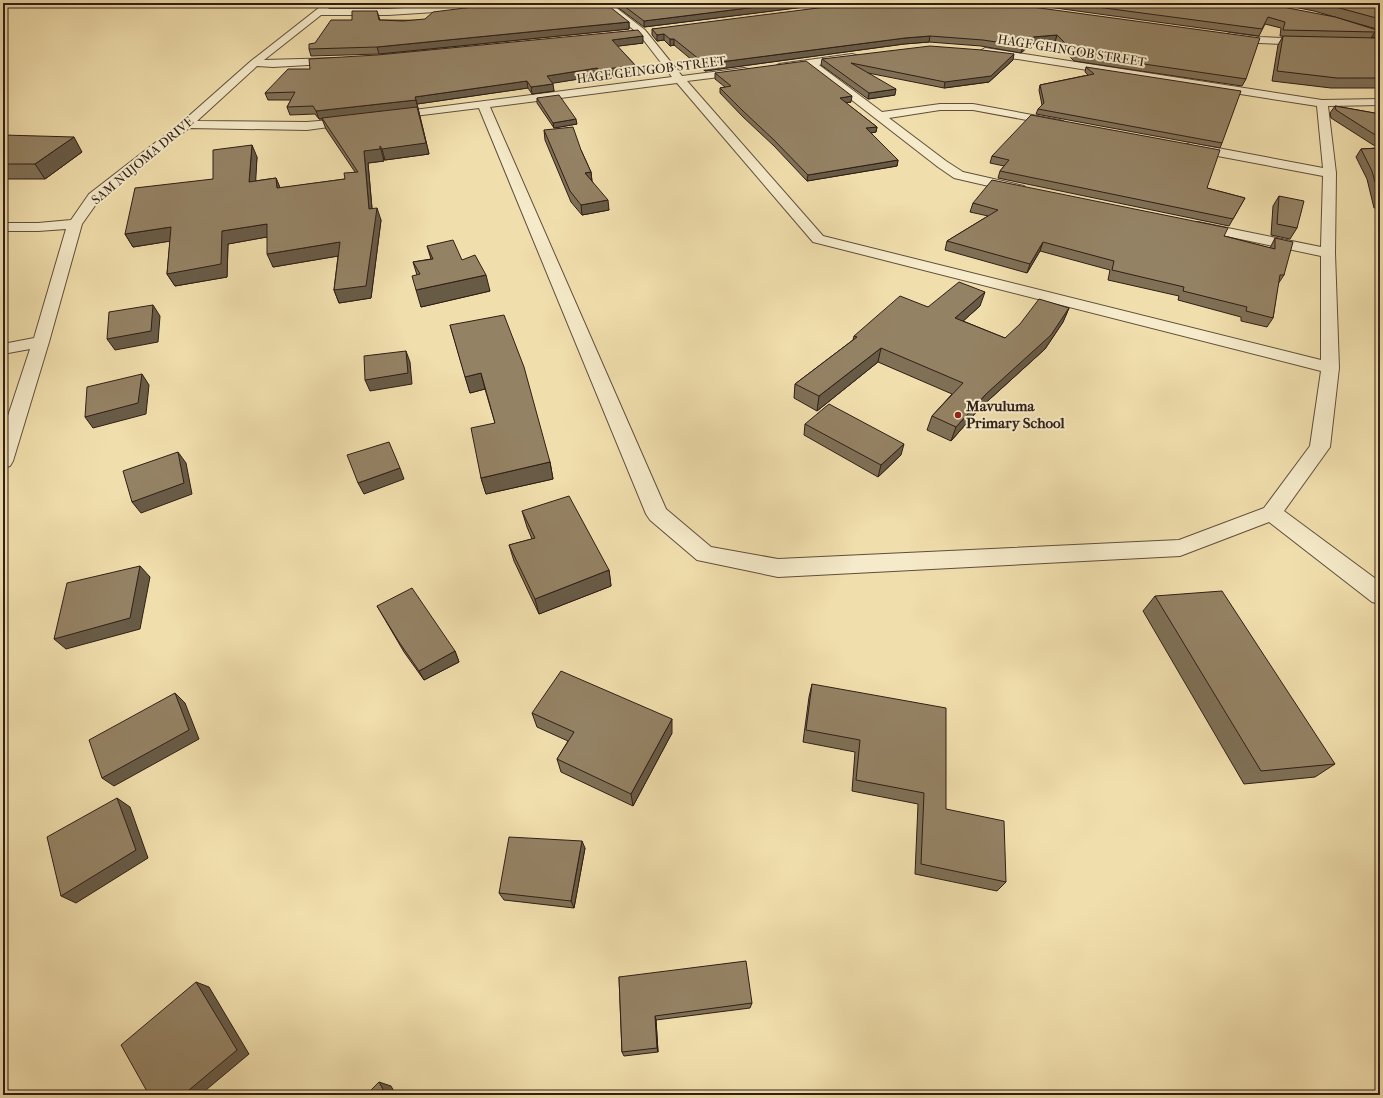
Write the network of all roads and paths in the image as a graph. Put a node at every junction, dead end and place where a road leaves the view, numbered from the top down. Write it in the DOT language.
graph roads {
  1 [pos="330,3"];
  2 [pos="529,3"];
  3 [pos="604,3"];
  4 [pos="318,12"];
  5 [pos="646,31"];
  6 [pos="627,33"];
  7 [pos="1220,35"];
  8 [pos="1318,42"];
  9 [pos="974,50"];
  10 [pos="865,55"];
  11 [pos="349,60"];
  12 [pos="255,63"];
  13 [pos="810,63"];
  14 [pos="771,68"];
  15 [pos="756,69"];
  16 [pos="678,79"];
  17 [pos="1380,102"];
  18 [pos="1322,103"];
  19 [pos="484,105"];
  20 [pos="880,116"];
  21 [pos="379,118"];
  22 [pos="364,119"];
  23 [pos="186,124"];
  24 [pos="1074,126"];
  25 [pos="1183,146"];
  26 [pos="1330,173"];
  27 [pos="1034,192"];
  28 [pos="75,224"];
  29 [pos="1189,224"];
  30 [pos="3,227"];
  31 [pos="1328,253"];
  32 [pos="41,342"];
  33 [pos="3,349"];
  34 [pos="1330,368"];
  35 [pos="3,461"];
  36 [pos="1271,514"];
  37 [pos="1380,595"];
  1 -- 4 [label="street, SAM NUJOMA DRIVE"];
  2 -- 4 [label="street"];
  3 -- 5 [label="street"];
  4 -- 12 [label="street, SAM NUJOMA DRIVE"];
  5 -- 6 [label="street"];
  5 -- 16 [label="street"];
  7 -- 8 [label="street"];
  9 -- 18 [label="street, HAGE GEINGOB STREET"];
  10 -- 13 [label="street"];
  11 -- 12 [label="street"];
  12 -- 23 [label="street, SAM NUJOMA DRIVE"];
  13 -- 14 [label="street"];
  13 -- 20 [label="street"];
  15 -- 16 [label="street, HAGE GEINGOB STREET"];
  16 -- 19 [label="street, HAGE GEINGOB STREET"];
  16 -- 34 [label="street"];
  17 -- 18 [label="street, HAGE GEINGOB STREET"];
  18 -- 26 [label="street"];
  19 -- 21 [label="street, HAGE GEINGOB STREET"];
  19 -- 36 [label="street"];
  20 -- 24 [label="street"];
  20 -- 27 [label="street"];
  22 -- 23 [label="street"];
  23 -- 28 [label="street, SAM NUJOMA DRIVE"];
  25 -- 26 [label="street"];
  26 -- 31 [label="street"];
  28 -- 30 [label="street"];
  28 -- 32 [label="street, SAM NUJOMA DRIVE"];
  29 -- 31 [label="street"];
  31 -- 34 [label="street"];
  32 -- 33 [label="street"];
  32 -- 35 [label="street, SAM NUJOMA DRIVE"];
  34 -- 36 [label="street"];
  36 -- 37 [label="street"];
}
